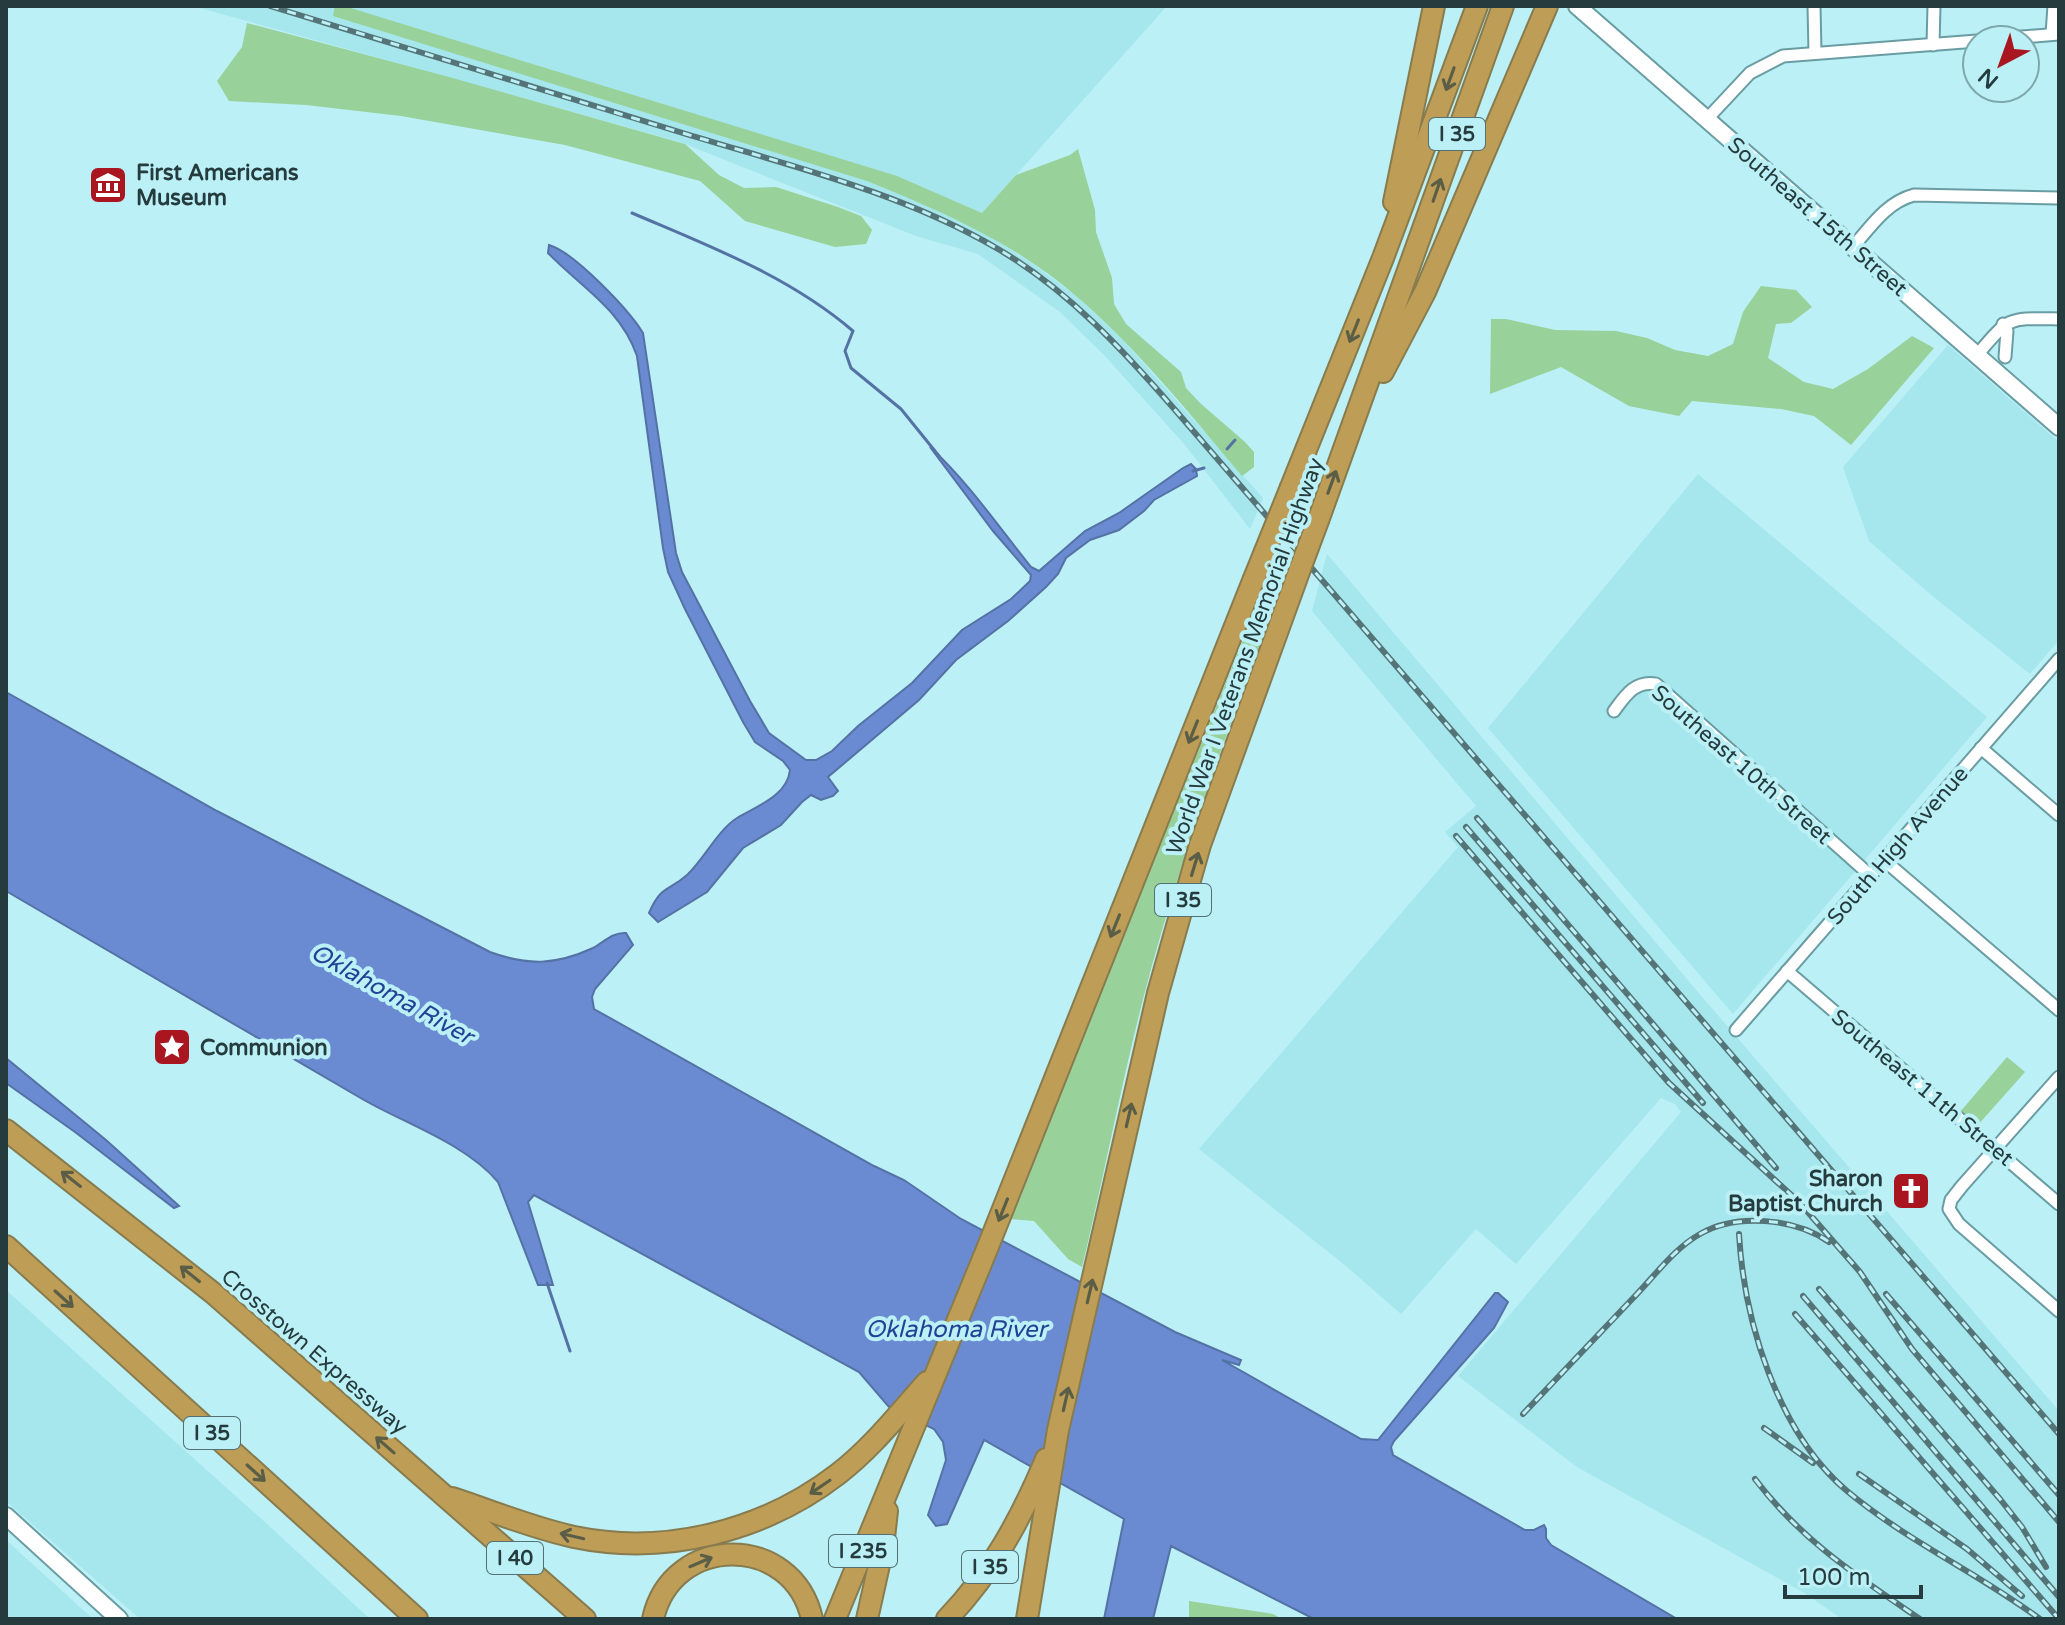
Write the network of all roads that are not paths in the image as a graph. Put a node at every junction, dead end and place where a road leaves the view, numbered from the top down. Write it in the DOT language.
graph roads {
  1 [pos="1434,6"];
  2 [pos="1477,6"];
  3 [pos="1503,6"];
  4 [pos="1547,6"];
  5 [pos="1577,6"];
  6 [pos="1814,6"];
  7 [pos="1934,6"];
  8 [pos="2054,6"];
  9 [pos="2055,34"];
  10 [pos="1961,42"];
  11 [pos="1933,45"];
  12 [pos="1815,53"];
  13 [pos="1707,119"];
  14 [pos="2059,198"];
  15 [pos="1853,247"];
  16 [pos="1383,258"];
  17 [pos="2059,319"];
  18 [pos="2003,324"];
  19 [pos="1977,355"];
  20 [pos="2005,357"];
  21 [pos="2059,426"];
  22 [pos="1345,446"];
  23 [pos="2059,659"];
  24 [pos="1614,711"];
  25 [pos="1981,748"];
  26 [pos="2059,815"];
  27 [pos="1885,861"];
  28 [pos="1871,876"];
  29 [pos="1787,971"];
  30 [pos="2059,1010"];
  31 [pos="1736,1030"];
  32 [pos="2059,1077"];
  33 [pos="6,1130"];
  34 [pos="1996,1149"];
  35 [pos="2059,1204"];
  36 [pos="6,1246"];
  37 [pos="2059,1311"];
  38 [pos="938,1370"];
  39 [pos="1058,1430"];
  40 [pos="891,1484"];
  41 [pos="444,1496"];
  42 [pos="6,1516"];
  43 [pos="1036,1555"];
  44 [pos="119,1619"];
  45 [pos="417,1619"];
  46 [pos="585,1619"];
  47 [pos="653,1619"];
  48 [pos="812,1619"];
  49 [pos="835,1619"];
  50 [pos="867,1619"];
  51 [pos="947,1619"];
  52 [pos="1019,1619"];
  53 [pos="1027,1619"];
  1 -- 16 [label="highway"];
  2 -- 16 [label="highway, World War I Veterans Memorial Highway / I 35, one-way"];
  22 -- 3 [label="highway, World War I Veterans Memorial Highway / I 35, one-way"];
  4 -- 22 [label="highway"];
  5 -- 13 [label="main road, Southeast 15th Street"];
  6 -- 12 [label="street"];
  7 -- 11 [label="street"];
  8 -- 9 [label="street"];
  10 -- 11 [label="street"];
  11 -- 12 [label="street"];
  12 -- 13 [label="street"];
  13 -- 15 [label="main road, Southeast 15th Street"];
  14 -- 15 [label="street"];
  15 -- 19 [label="main road, Southeast 15th Street"];
  16 -- 38 [label="highway, World War I Veterans Memorial Highway / I 35, one-way, bridge"];
  17 -- 18 [label="street"];
  18 -- 19 [label="street"];
  18 -- 20 [label="street"];
  19 -- 21 [label="main road, Southeast 15th Street"];
  39 -- 22 [label="highway, World War I Veterans Memorial Highway / I 35, one-way, bridge"];
  23 -- 25 [label="street, South High Avenue"];
  24 -- 28 [label="street, Southeast 10th Street"];
  25 -- 26 [label="street"];
  25 -- 27 [label="street, South High Avenue"];
  27 -- 28 [label="street, South High Avenue"];
  27 -- 30 [label="street"];
  28 -- 29 [label="street, South High Avenue"];
  29 -- 31 [label="street, South High Avenue"];
  29 -- 34 [label="street, Southeast 11th Street"];
  32 -- 34 [label="street"];
  41 -- 33 [label="highway, Crosstown Expressway / I 35, one-way"];
  34 -- 35 [label="street, Southeast 11th Street"];
  34 -- 37 [label="street"];
  36 -- 45 [label="highway, I 35, one-way"];
  38 -- 40 [label="highway, I 235"];
  38 -- 41 [label="highway, I 35, one-way"];
  39 -- 43 [label="highway"];
  39 -- 51 [label="highway, I 35"];
  40 -- 49 [label="highway, I 235"];
  40 -- 50 [label="highway"];
  41 -- 46 [label="highway, Crosstown Expressway / I 40"];
  42 -- 44 [label="main road"];
  43 -- 52 [label="highway"];
  43 -- 53 [label="highway"];
  47 -- 48 [label="highway, one-way"];
}
